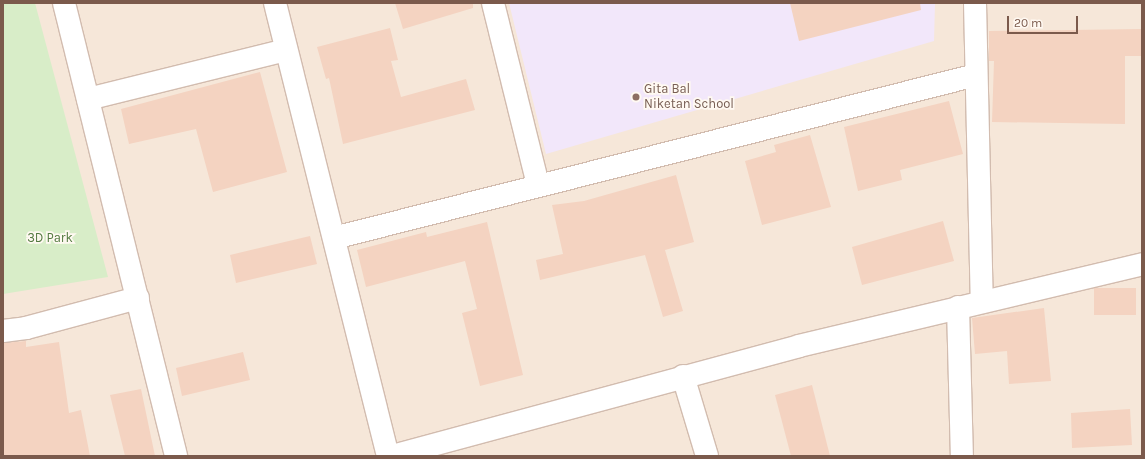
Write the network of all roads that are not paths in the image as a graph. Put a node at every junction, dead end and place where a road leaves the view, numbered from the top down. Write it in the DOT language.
graph roads {
  1 [pos="64,3"];
  2 [pos="275,3"];
  3 [pos="493,3"];
  4 [pos="975,3"];
  5 [pos="286,50"];
  6 [pos="976,74"];
  7 [pos="88,99"];
  8 [pos="538,185"];
  9 [pos="334,238"];
  10 [pos="1142,264"];
  11 [pos="138,298"];
  12 [pos="982,302"];
  13 [pos="958,307"];
  14 [pos="3,331"];
  15 [pos="682,376"];
  16 [pos="176,456"];
  17 [pos="388,456"];
  18 [pos="392,456"];
  19 [pos="707,456"];
  20 [pos="962,456"];
  1 -- 7 [label="street"];
  2 -- 5 [label="street"];
  3 -- 8 [label="street"];
  4 -- 6 [label="street"];
  5 -- 7 [label="street"];
  5 -- 9 [label="street"];
  6 -- 8 [label="street"];
  6 -- 12 [label="street"];
  7 -- 11 [label="street"];
  8 -- 9 [label="street"];
  9 -- 17 [label="street"];
  10 -- 12 [label="street"];
  11 -- 14 [label="street"];
  11 -- 16 [label="street"];
  12 -- 13 [label="street"];
  13 -- 15 [label="street"];
  13 -- 20 [label="street"];
  15 -- 18 [label="street"];
  15 -- 19 [label="street"];
}
